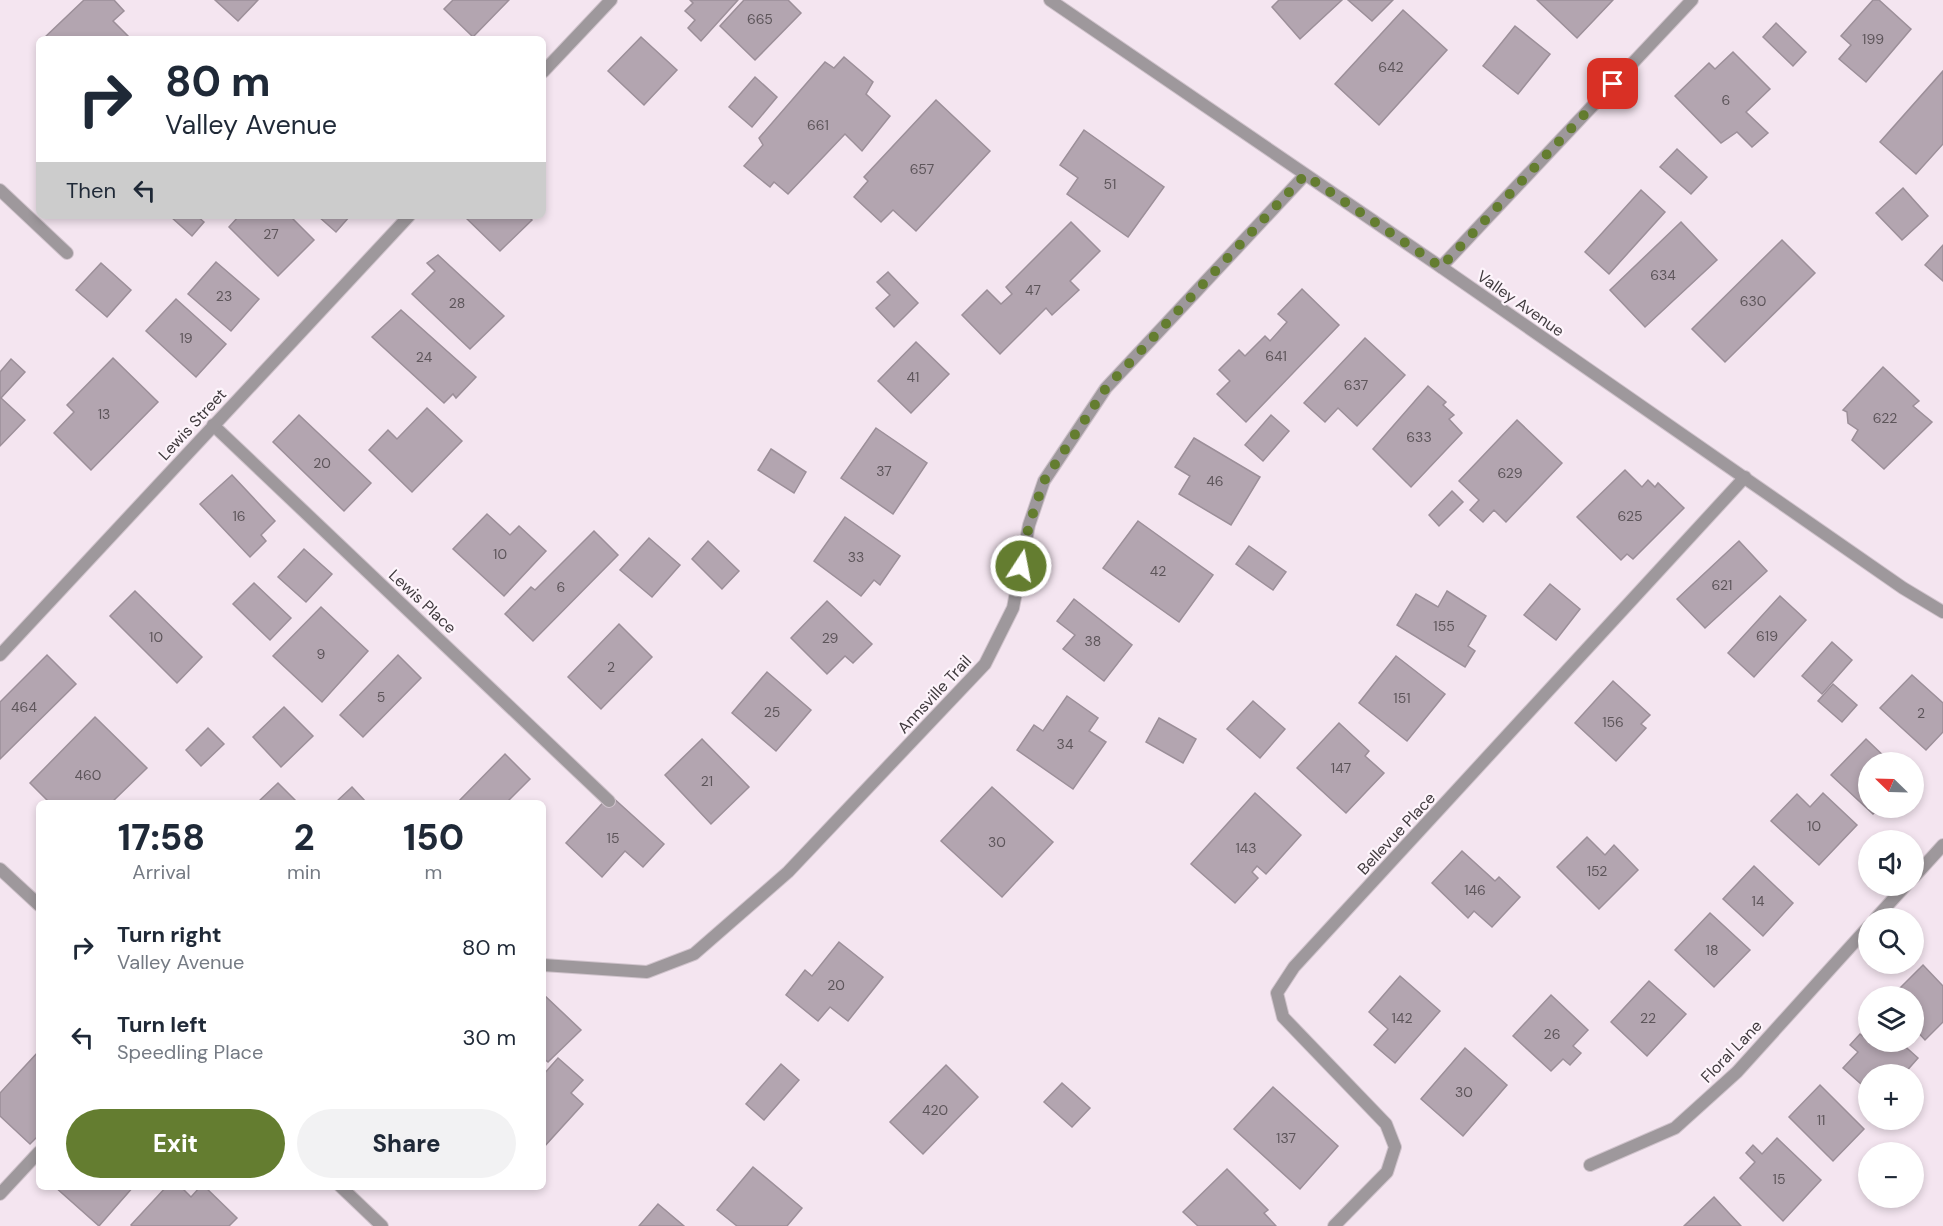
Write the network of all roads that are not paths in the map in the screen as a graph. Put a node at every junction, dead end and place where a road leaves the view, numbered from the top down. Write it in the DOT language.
graph roads {
  1 [pos="611,0"];
  2 [pos="1050,0"];
  3 [pos="1692,0"];
  4 [pos="546,69"];
  5 [pos="1305,175"];
  6 [pos="0,190"];
  7 [pos="406,219"];
  8 [pos="67,253"];
  9 [pos="1441,267"];
  10 [pos="213,425"];
  11 [pos="1745,477"];
  12 [pos="1943,612"];
  13 [pos="0,655"];
  14 [pos="609,801"];
  15 [pos="1943,844"];
  16 [pos="1924,865"];
  17 [pos="0,869"];
  18 [pos="1896,896"];
  19 [pos="36,902"];
  20 [pos="1885,908"];
  21 [pos="1858,938"];
  22 [pos="546,966"];
  23 [pos="36,1155"];
  24 [pos="1590,1165"];
  25 [pos="344,1190"];
  26 [pos="0,1194"];
  27 [pos="382,1226"];
  28 [pos="1334,1226"];
  1 -- 4 [label="street"];
  2 -- 5 [label="street, Valley Avenue"];
  3 -- 9 [label="street"];
  5 -- 9 [label="street, Valley Avenue"];
  5 -- 22 [label="street, Annsville Trail"];
  6 -- 8 [label="street"];
  7 -- 10 [label="street, Lewis Street"];
  9 -- 11 [label="street, Valley Avenue"];
  10 -- 13 [label="street, Lewis Street"];
  10 -- 14 [label="street, Lewis Place"];
  11 -- 12 [label="street, Valley Avenue"];
  11 -- 28 [label="street, Bellevue Place"];
  15 -- 16 [label="street"];
  17 -- 19 [label="street"];
  18 -- 20 [label="street"];
  21 -- 24 [label="street, Floral Lane"];
  23 -- 26 [label="street"];
  25 -- 27 [label="street"];
}
